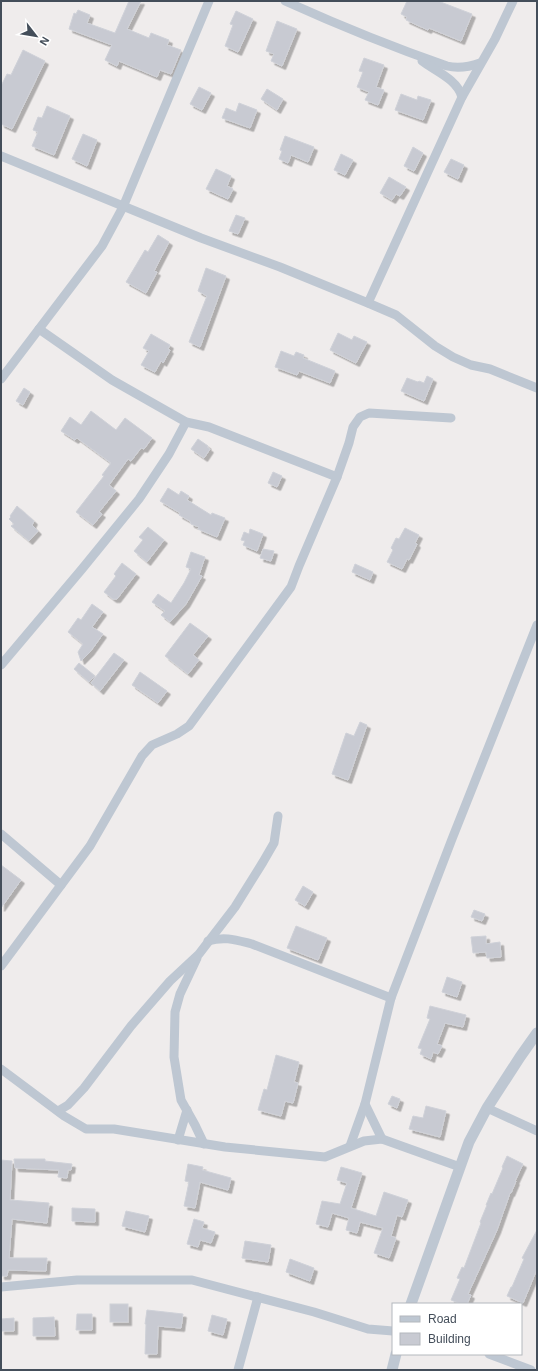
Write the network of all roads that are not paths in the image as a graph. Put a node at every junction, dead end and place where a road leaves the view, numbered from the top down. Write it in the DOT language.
graph roads {
  1 [pos="209,1"];
  2 [pos="285,1"];
  3 [pos="513,1"];
  4 [pos="412,54"];
  5 [pos="480,63"];
  6 [pos="462,97"];
  7 [pos="1,156"];
  8 [pos="123,207"];
  9 [pos="368,303"];
  10 [pos="39,329"];
  11 [pos="1,379"];
  12 [pos="537,388"];
  13 [pos="450,418"];
  14 [pos="186,422"];
  15 [pos="337,477"];
  16 [pos="537,625"];
  17 [pos="1,665"];
  18 [pos="278,816"];
  19 [pos="1,834"];
  20 [pos="61,884"];
  21 [pos="208,941"];
  22 [pos="199,954"];
  23 [pos="1,966"];
  24 [pos="391,998"];
  25 [pos="537,1032"];
  26 [pos="1,1069"];
  27 [pos="365,1104"];
  28 [pos="487,1108"];
  29 [pos="187,1110"];
  30 [pos="58,1111"];
  31 [pos="537,1131"];
  32 [pos="382,1139"];
  33 [pos="178,1140"];
  34 [pos="204,1144"];
  35 [pos="350,1146"];
  36 [pos="460,1167"];
  37 [pos="1,1287"];
  38 [pos="258,1297"];
  39 [pos="411,1303"];
  40 [pos="392,1331"];
  41 [pos="396,1355"];
  42 [pos="492,1355"];
  43 [pos="238,1370"];
  44 [pos="392,1370"];
  45 [pos="531,1370"];
  1 -- 8 [label="street"];
  2 -- 4 [label="street"];
  3 -- 5 [label="street"];
  4 -- 5 [label="street"];
  4 -- 6 [label="street"];
  5 -- 6 [label="street"];
  6 -- 9 [label="street"];
  7 -- 8 [label="street"];
  8 -- 9 [label="street"];
  8 -- 10 [label="street"];
  9 -- 12 [label="street"];
  10 -- 11 [label="street"];
  10 -- 14 [label="street"];
  13 -- 15 [label="street"];
  14 -- 15 [label="street"];
  14 -- 17 [label="street"];
  15 -- 20 [label="street"];
  16 -- 24 [label="street"];
  18 -- 21 [label="street"];
  19 -- 20 [label="street"];
  20 -- 23 [label="street"];
  21 -- 22 [label="street"];
  21 -- 24 [label="street"];
  22 -- 29 [label="street"];
  22 -- 30 [label="street"];
  24 -- 27 [label="street"];
  25 -- 28 [label="street"];
  26 -- 30 [label="street"];
  27 -- 32 [label="street"];
  27 -- 35 [label="street"];
  28 -- 31 [label="street"];
  28 -- 36 [label="street"];
  29 -- 33 [label="street"];
  29 -- 34 [label="street"];
  30 -- 33 [label="street"];
  32 -- 35 [label="street"];
  32 -- 36 [label="street"];
  33 -- 34 [label="street"];
  34 -- 35 [label="street"];
  36 -- 39 [label="street"];
  37 -- 38 [label="street"];
  38 -- 40 [label="street"];
  38 -- 43 [label="street"];
  41 -- 44 [label="street"];
  42 -- 45 [label="street"];
}
